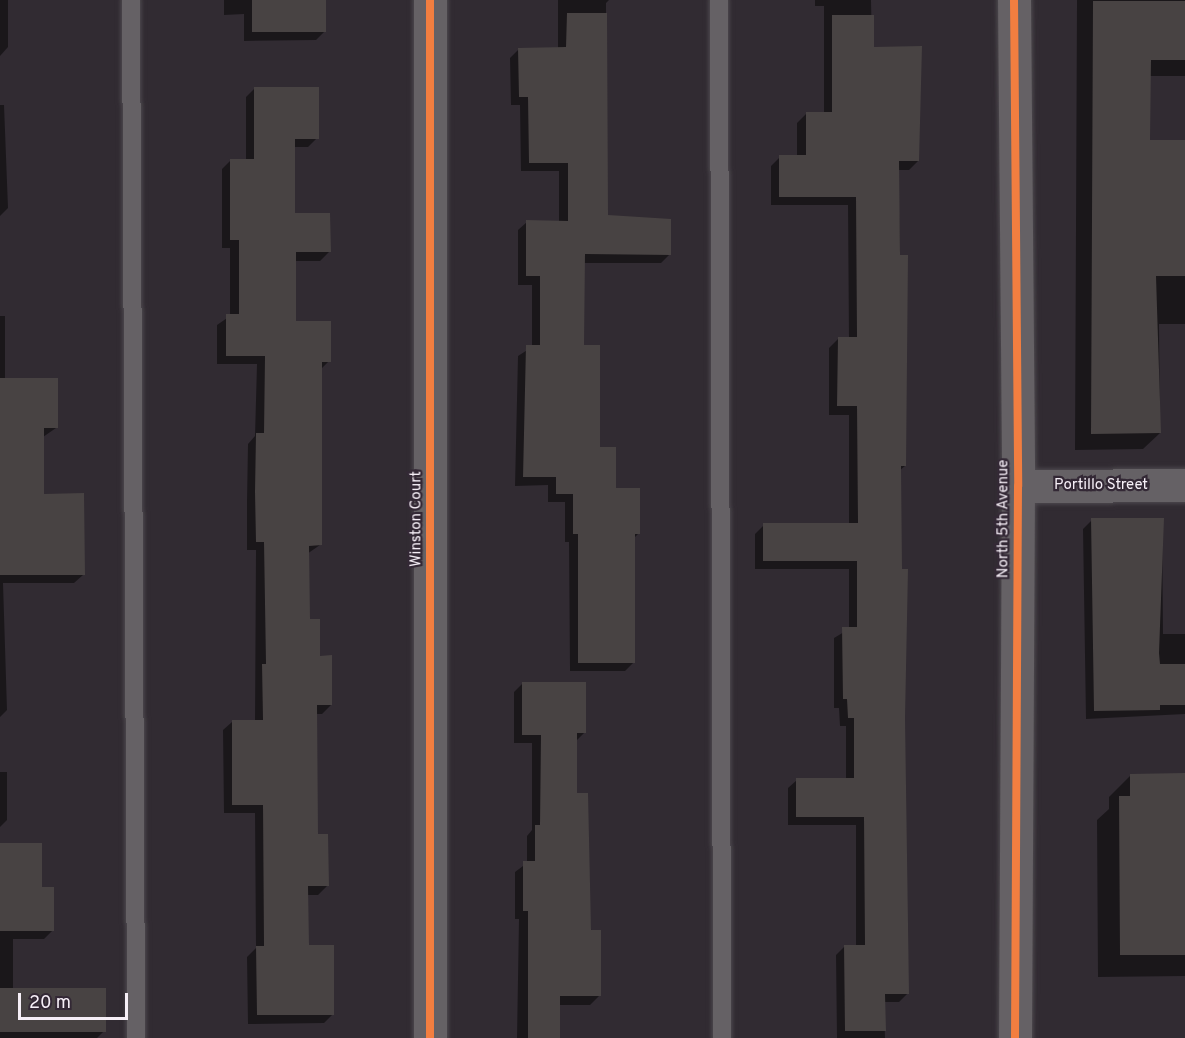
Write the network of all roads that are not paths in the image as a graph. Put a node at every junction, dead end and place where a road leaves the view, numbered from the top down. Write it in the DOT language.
graph roads {
  1 [pos="131,0"];
  2 [pos="430,0"];
  3 [pos="719,0"];
  4 [pos="1014,0"];
  5 [pos="1185,485"];
  6 [pos="1018,486"];
  7 [pos="135,1038"];
  8 [pos="430,1038"];
  9 [pos="722,1038"];
  10 [pos="1015,1038"];
  1 -- 7 [label="lane"];
  2 -- 8 [label="street, Winston Court"];
  3 -- 9 [label="lane"];
  4 -- 6 [label="street, North 5th Avenue"];
  5 -- 6 [label="street, Portillo Street"];
  6 -- 10 [label="street, North 5th Avenue"];
}
